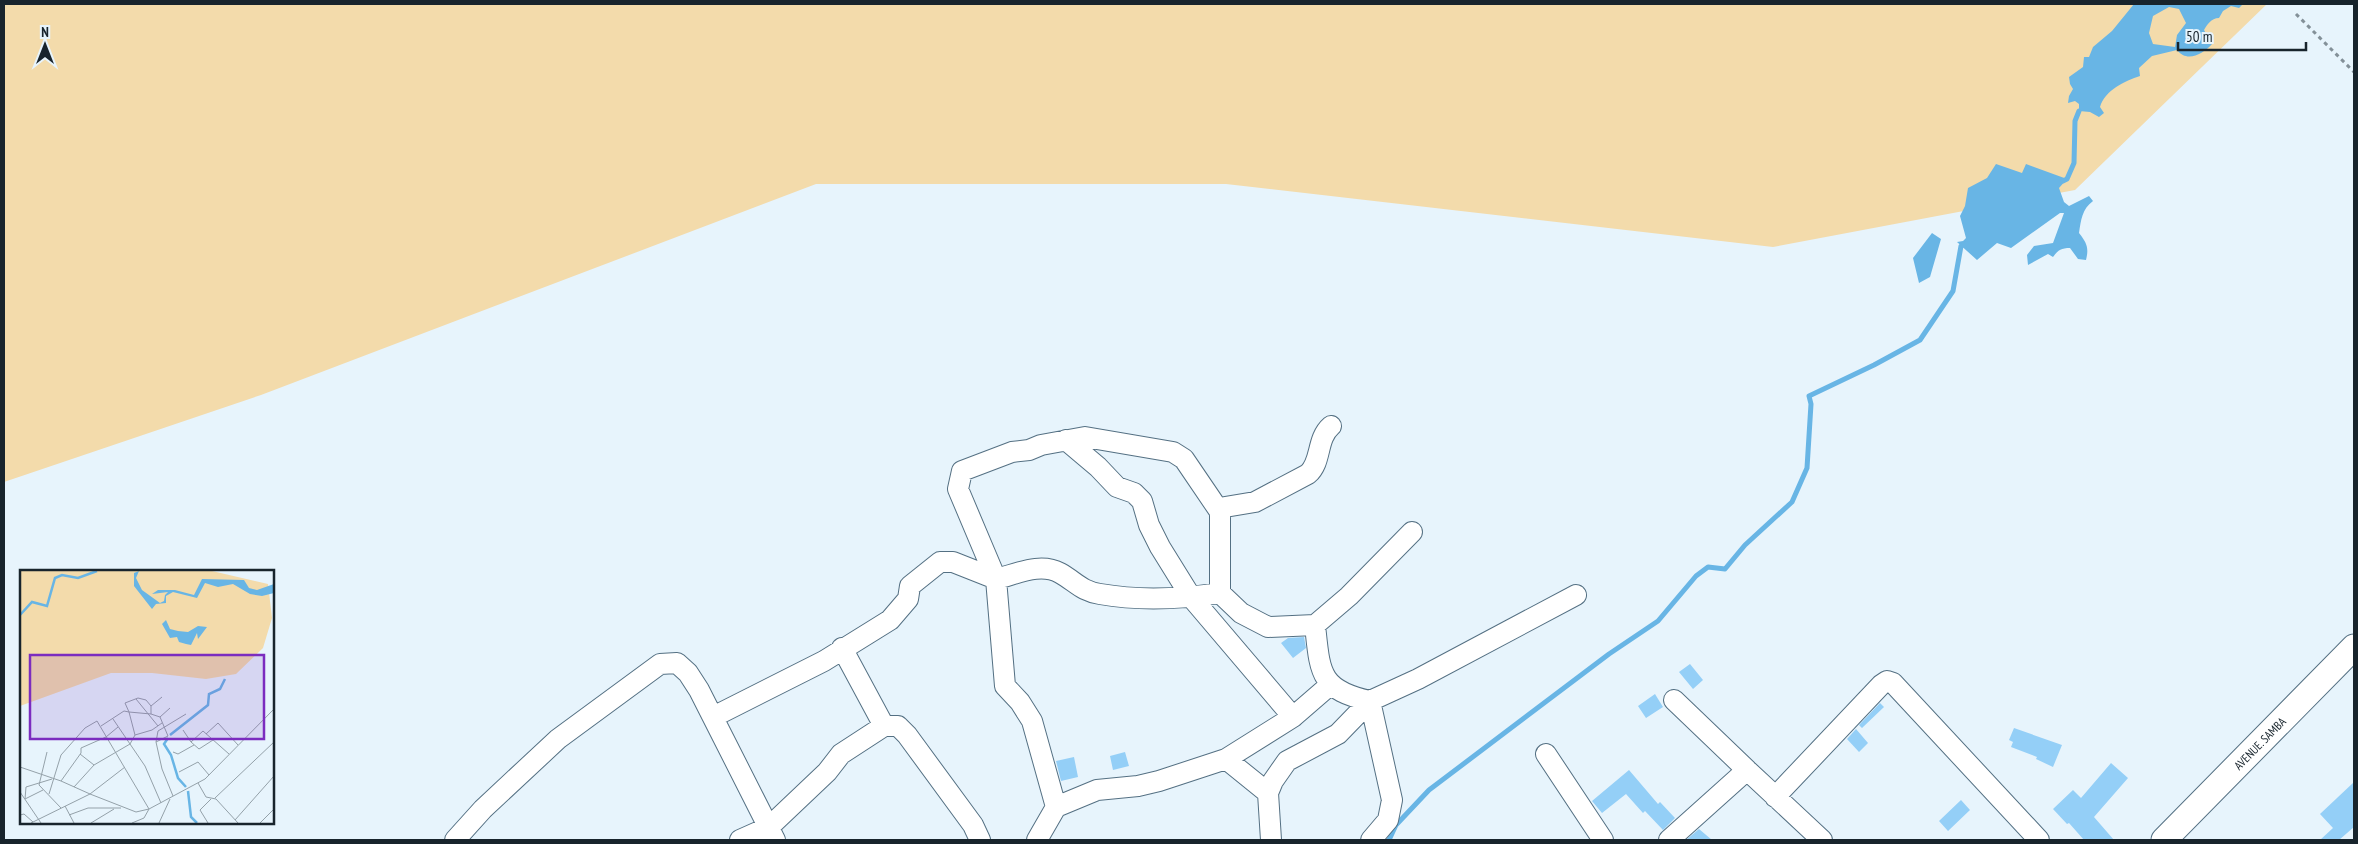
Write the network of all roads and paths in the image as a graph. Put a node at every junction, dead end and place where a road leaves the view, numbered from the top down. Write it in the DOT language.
graph roads {
  1 [pos="2296,14"];
  2 [pos="2354,72"];
  3 [pos="1331,426"];
  4 [pos="1066,440"];
  5 [pos="1220,512"];
  6 [pos="1412,532"];
  7 [pos="996,579"];
  8 [pos="1220,593"];
  9 [pos="1576,595"];
  10 [pos="1192,598"];
  11 [pos="1315,625"];
  12 [pos="2354,647"];
  13 [pos="842,648"];
  14 [pos="1330,685"];
  15 [pos="1674,700"];
  16 [pos="1370,701"];
  17 [pos="713,717"];
  18 [pos="1293,717"];
  19 [pos="884,726"];
  20 [pos="1546,754"];
  21 [pos="1226,759"];
  22 [pos="1747,770"];
  23 [pos="1268,793"];
  24 [pos="1775,796"];
  25 [pos="1056,807"];
  26 [pos="772,834"];
  27 [pos="455,840"];
  28 [pos="740,840"];
  29 [pos="980,840"];
  30 [pos="1037,840"];
  31 [pos="1271,840"];
  32 [pos="1371,840"];
  33 [pos="1603,840"];
  34 [pos="1669,840"];
  35 [pos="1822,840"];
  36 [pos="2038,840"];
  37 [pos="2164,840"];
  1 -- 2 [label="path"];
  3 -- 5 [label="street"];
  4 -- 5 [label="street"];
  4 -- 7 [label="street"];
  4 -- 10 [label="street"];
  5 -- 8 [label="street"];
  6 -- 11 [label="street"];
  7 -- 10 [label="street"];
  7 -- 13 [label="street"];
  7 -- 25 [label="street"];
  8 -- 10 [label="street"];
  8 -- 11 [label="street"];
  9 -- 16 [label="street"];
  10 -- 18 [label="street"];
  11 -- 14 [label="street"];
  12 -- 37 [label="street, AVENUE. SAMBA"];
  13 -- 17 [label="street"];
  13 -- 19 [label="street"];
  14 -- 16 [label="street"];
  14 -- 18 [label="street"];
  15 -- 22 [label="street"];
  16 -- 23 [label="street"];
  16 -- 32 [label="street"];
  17 -- 26 [label="street"];
  17 -- 27 [label="street"];
  18 -- 21 [label="street"];
  19 -- 26 [label="street"];
  19 -- 29 [label="street"];
  20 -- 33 [label="street"];
  21 -- 23 [label="street"];
  21 -- 25 [label="street"];
  22 -- 24 [label="street"];
  22 -- 34 [label="street"];
  23 -- 31 [label="street"];
  24 -- 35 [label="street"];
  24 -- 36 [label="street"];
  25 -- 30 [label="street"];
  26 -- 28 [label="street"];
}
